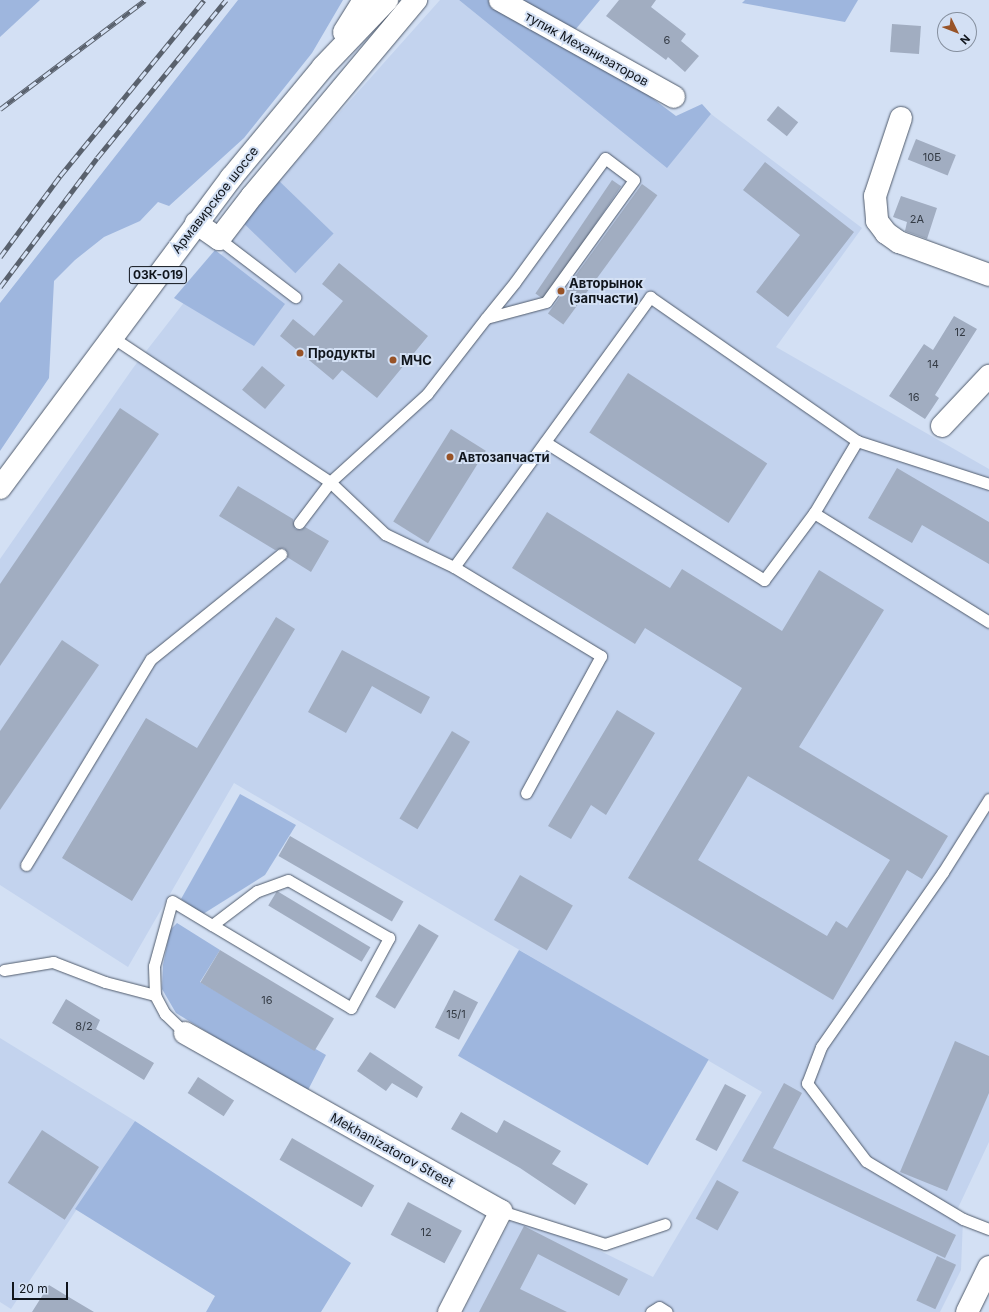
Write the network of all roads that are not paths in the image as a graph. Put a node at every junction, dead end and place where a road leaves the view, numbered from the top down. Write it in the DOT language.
graph roads {
  1 [pos="364,0"];
  2 [pos="387,0"];
  3 [pos="416,0"];
  4 [pos="500,0"];
  5 [pos="323,67"];
  6 [pos="674,97"];
  7 [pos="901,118"];
  8 [pos="196,223"];
  9 [pos="219,239"];
  10 [pos="989,275"];
  11 [pos="296,297"];
  12 [pos="486,318"];
  13 [pos="112,337"];
  14 [pos="989,376"];
  15 [pos="942,426"];
  16 [pos="857,441"];
  17 [pos="545,442"];
  18 [pos="330,482"];
  19 [pos="989,484"];
  20 [pos="0,488"];
  21 [pos="814,513"];
  22 [pos="299,523"];
  23 [pos="281,554"];
  24 [pos="454,567"];
  25 [pos="989,622"];
  26 [pos="526,793"];
  27 [pos="989,799"];
  28 [pos="26,865"];
  29 [pos="212,925"];
  30 [pos="4,970"];
  31 [pos="155,994"];
  32 [pos="185,1033"];
  33 [pos="501,1211"];
  34 [pos="665,1224"];
  35 [pos="989,1229"];
  36 [pos="989,1266"];
  37 [pos="449,1312"];
  38 [pos="651,1312"];
  39 [pos="667,1312"];
  40 [pos="967,1312"];
  1 -- 5 [label="street"];
  2 -- 5 [label="street, Армавирское шоссе / 03К-019"];
  3 -- 9 [label="street"];
  4 -- 6 [label="street, тупик Механизаторов"];
  5 -- 8 [label="street, Армавирское шоссе / 03К-019"];
  7 -- 10 [label="street"];
  8 -- 9 [label="street"];
  8 -- 13 [label="street, Армавирское шоссе / 03К-019"];
  9 -- 11 [label="lane"];
  12 -- 12 [label="lane"];
  12 -- 18 [label="lane"];
  13 -- 18 [label="lane"];
  13 -- 20 [label="street, Армавирское шоссе / 03К-019"];
  14 -- 15 [label="street"];
  16 -- 17 [label="lane"];
  16 -- 19 [label="lane"];
  16 -- 21 [label="lane"];
  17 -- 21 [label="lane"];
  17 -- 24 [label="lane"];
  18 -- 22 [label="lane"];
  18 -- 24 [label="lane"];
  21 -- 25 [label="lane"];
  23 -- 28 [label="lane"];
  24 -- 26 [label="lane"];
  27 -- 35 [label="lane"];
  29 -- 29 [label="lane"];
  29 -- 31 [label="lane"];
  30 -- 31 [label="lane"];
  31 -- 32 [label="lane"];
  32 -- 33 [label="street, Mekhanizatorov Street"];
  33 -- 34 [label="lane"];
  33 -- 37 [label="street"];
  36 -- 40 [label="street"];
  38 -- 39 [label="lane"];
}
